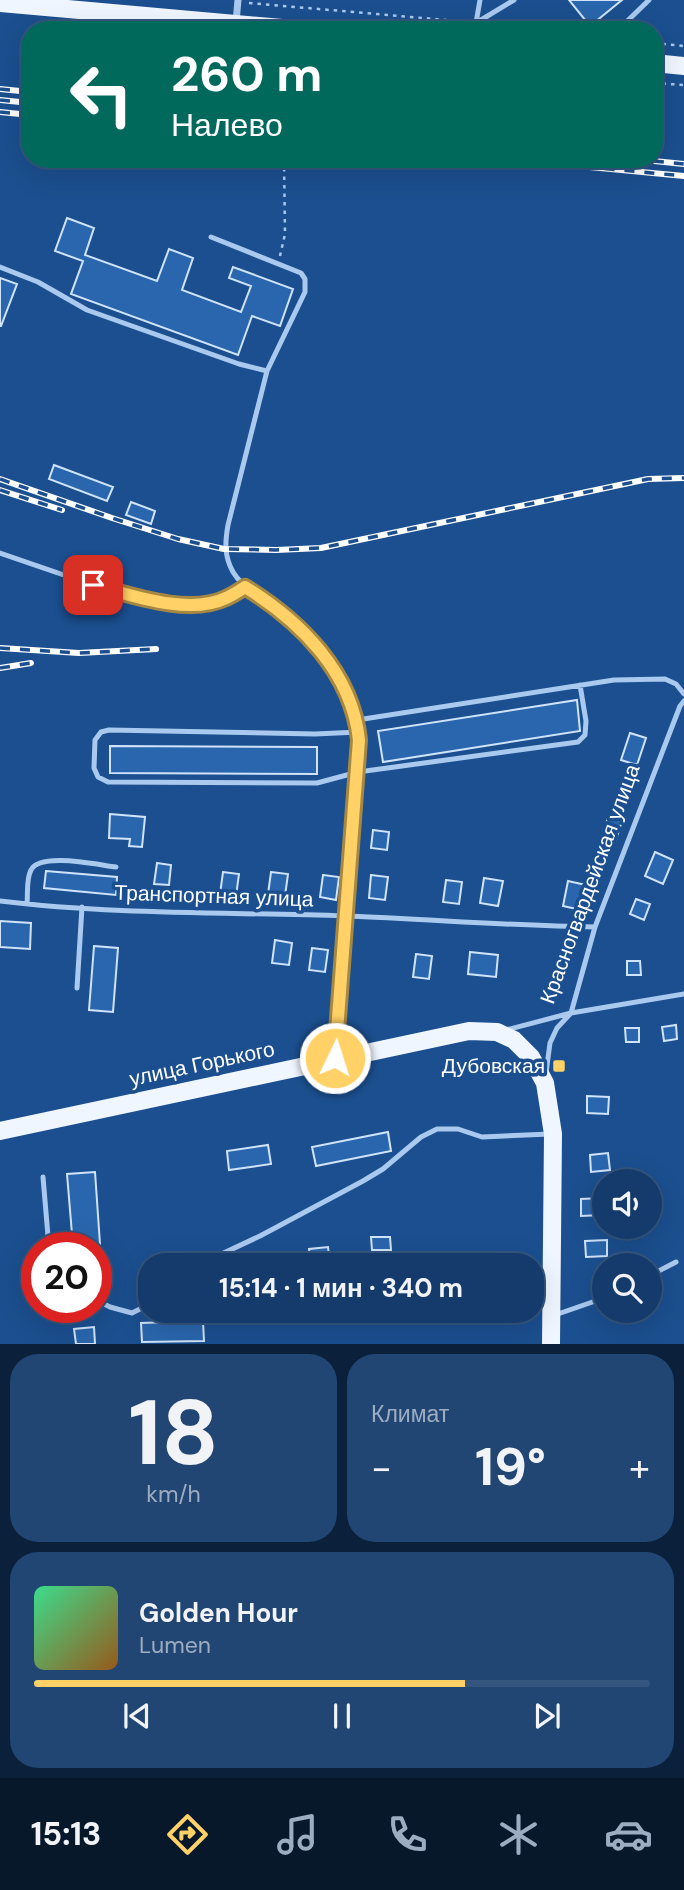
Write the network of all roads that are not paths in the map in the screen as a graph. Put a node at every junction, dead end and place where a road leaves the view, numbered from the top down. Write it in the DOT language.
graph roads {
  1 [pos="480,0"];
  2 [pos="514,0"];
  3 [pos="649,0"];
  4 [pos="238,1"];
  5 [pos="0,3"];
  6 [pos="59,5"];
  7 [pos="216,21"];
  8 [pos="236,21"];
  9 [pos="476,21"];
  10 [pos="479,21"];
  11 [pos="627,21"];
  12 [pos="663,64"];
  13 [pos="684,66"];
  14 [pos="211,237"];
  15 [pos="0,267"];
  16 [pos="267,371"];
  17 [pos="0,553"];
  18 [pos="245,587"];
  19 [pos="580,685"];
  20 [pos="684,694"];
  21 [pos="684,701"];
  22 [pos="357,720"];
  23 [pos="359,732"];
  24 [pos="358,772"];
  25 [pos="116,867"];
  26 [pos="0,901"];
  27 [pos="27,904"];
  28 [pos="82,907"];
  29 [pos="344,916"];
  30 [pos="595,927"];
  31 [pos="77,988"];
  32 [pos="684,993"];
  33 [pos="571,1013"];
  34 [pos="497,1032"];
  35 [pos="335,1058"];
  36 [pos="545,1083"];
  37 [pos="0,1131"];
  38 [pos="553,1134"];
  39 [pos="43,1177"];
  40 [pos="48,1232"];
  41 [pos="224,1253"];
  42 [pos="676,1262"];
  43 [pos="662,1269"];
  44 [pos="592,1302"];
  45 [pos="112,1308"];
  46 [pos="138,1310"];
  47 [pos="552,1316"];
  48 [pos="551,1344"];
  1 -- 9 [label="lane"];
  2 -- 10 [label="lane"];
  3 -- 11 [label="lane"];
  4 -- 8 [label="street"];
  5 -- 6 [label="main road"];
  6 -- 7 [label="main road"];
  12 -- 13 [label="main road"];
  14 -- 16 [label="lane"];
  15 -- 16 [label="lane"];
  16 -- 18 [label="lane"];
  17 -- 18 [label="lane"];
  18 -- 22 [label="lane"];
  19 -- 20 [label="lane"];
  19 -- 22 [label="lane"];
  19 -- 24 [label="lane"];
  21 -- 30 [label="lane, Красногвардейская улица"];
  22 -- 23 [label="lane"];
  23 -- 24 [label="lane"];
  23 -- 24 [label="lane"];
  24 -- 29 [label="lane"];
  25 -- 27 [label="lane"];
  26 -- 27 [label="lane, Транспортная улица"];
  27 -- 28 [label="lane, Транспортная улица"];
  28 -- 29 [label="lane, Транспортная улица"];
  28 -- 31 [label="lane"];
  29 -- 30 [label="lane, Транспортная улица"];
  29 -- 35 [label="lane"];
  30 -- 33 [label="lane, Красногвардейская улица"];
  32 -- 33 [label="lane, улица Горького"];
  33 -- 34 [label="lane, улица Горького"];
  33 -- 36 [label="lane, Красногвардейская улица"];
  34 -- 35 [label="main road, улица Горького"];
  34 -- 36 [label="main road"];
  35 -- 37 [label="main road, улица Горького"];
  36 -- 38 [label="main road"];
  38 -- 41 [label="lane"];
  38 -- 47 [label="main road"];
  39 -- 40 [label="lane"];
  42 -- 43 [label="lane"];
  44 -- 47 [label="lane"];
  45 -- 46 [label="lane"];
  47 -- 48 [label="main road"];
}
